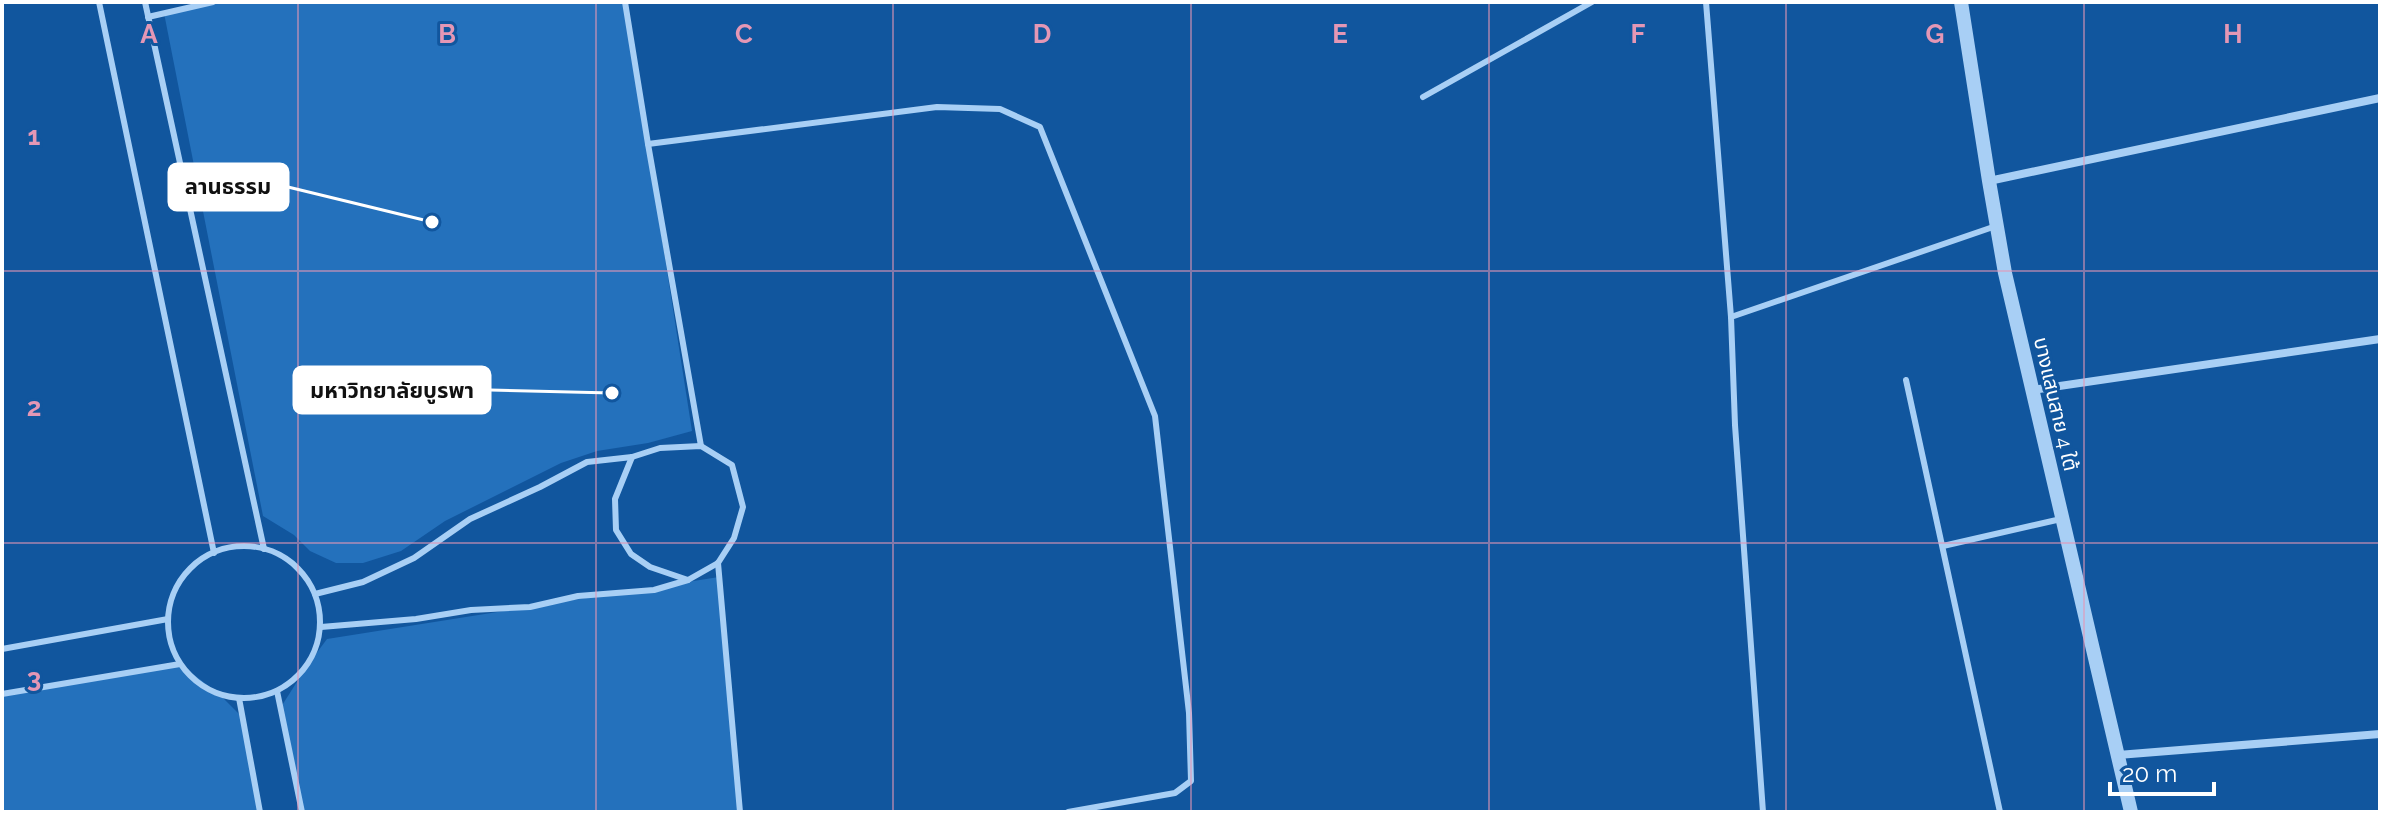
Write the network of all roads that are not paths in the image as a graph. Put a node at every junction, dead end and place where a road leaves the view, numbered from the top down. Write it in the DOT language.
graph roads {
  1 [pos="99,2"];
  2 [pos="145,2"];
  3 [pos="213,2"];
  4 [pos="625,2"];
  5 [pos="1592,2"];
  6 [pos="1706,2"];
  7 [pos="1961,2"];
  8 [pos="148,17"];
  9 [pos="1423,97"];
  10 [pos="2380,98"];
  11 [pos="648,144"];
  12 [pos="1989,181"];
  13 [pos="1996,226"];
  14 [pos="1731,317"];
  15 [pos="2380,339"];
  16 [pos="1906,380"];
  17 [pos="2032,390"];
  18 [pos="701,446"];
  19 [pos="632,457"];
  20 [pos="2062,519"];
  21 [pos="1943,546"];
  22 [pos="264,549"];
  23 [pos="214,553"];
  24 [pos="718,563"];
  25 [pos="688,580"];
  26 [pos="315,594"];
  27 [pos="168,619"];
  28 [pos="321,627"];
  29 [pos="2,649"];
  30 [pos="180,664"];
  31 [pos="277,691"];
  32 [pos="2,694"];
  33 [pos="239,698"];
  34 [pos="2380,734"];
  35 [pos="2118,755"];
  36 [pos="260,812"];
  37 [pos="302,812"];
  38 [pos="740,812"];
  39 [pos="1068,812"];
  40 [pos="1763,812"];
  41 [pos="2000,812"];
  42 [pos="2131,812"];
  1 -- 23 [label="lane"];
  2 -- 8 [label="lane"];
  3 -- 8 [label="lane"];
  4 -- 11 [label="lane"];
  5 -- 9 [label="lane"];
  6 -- 14 [label="lane"];
  7 -- 12 [label="street, บางแสนสาย 4 ใต้"];
  8 -- 22 [label="lane"];
  10 -- 12 [label="street"];
  11 -- 18 [label="lane"];
  11 -- 39 [label="lane"];
  12 -- 13 [label="street, บางแสนสาย 4 ใต้"];
  13 -- 14 [label="lane"];
  13 -- 17 [label="street, บางแสนสาย 4 ใต้"];
  14 -- 40 [label="lane"];
  15 -- 17 [label="street"];
  16 -- 21 [label="lane"];
  17 -- 20 [label="street, บางแสนสาย 4 ใต้"];
  18 -- 19 [label="lane"];
  18 -- 24 [label="lane"];
  19 -- 25 [label="lane"];
  19 -- 26 [label="lane"];
  20 -- 21 [label="lane"];
  20 -- 35 [label="street, บางแสนสาย 4 ใต้"];
  21 -- 41 [label="lane"];
  22 -- 23 [label="lane"];
  22 -- 26 [label="lane"];
  23 -- 27 [label="lane"];
  24 -- 25 [label="lane"];
  24 -- 38 [label="lane"];
  25 -- 28 [label="lane"];
  26 -- 28 [label="lane"];
  27 -- 29 [label="lane"];
  27 -- 30 [label="lane"];
  28 -- 31 [label="lane"];
  30 -- 32 [label="lane"];
  30 -- 33 [label="lane"];
  31 -- 33 [label="lane"];
  31 -- 37 [label="lane"];
  33 -- 36 [label="lane"];
  34 -- 35 [label="street"];
  35 -- 42 [label="street, บางแสนสาย 4 ใต้"];
}
